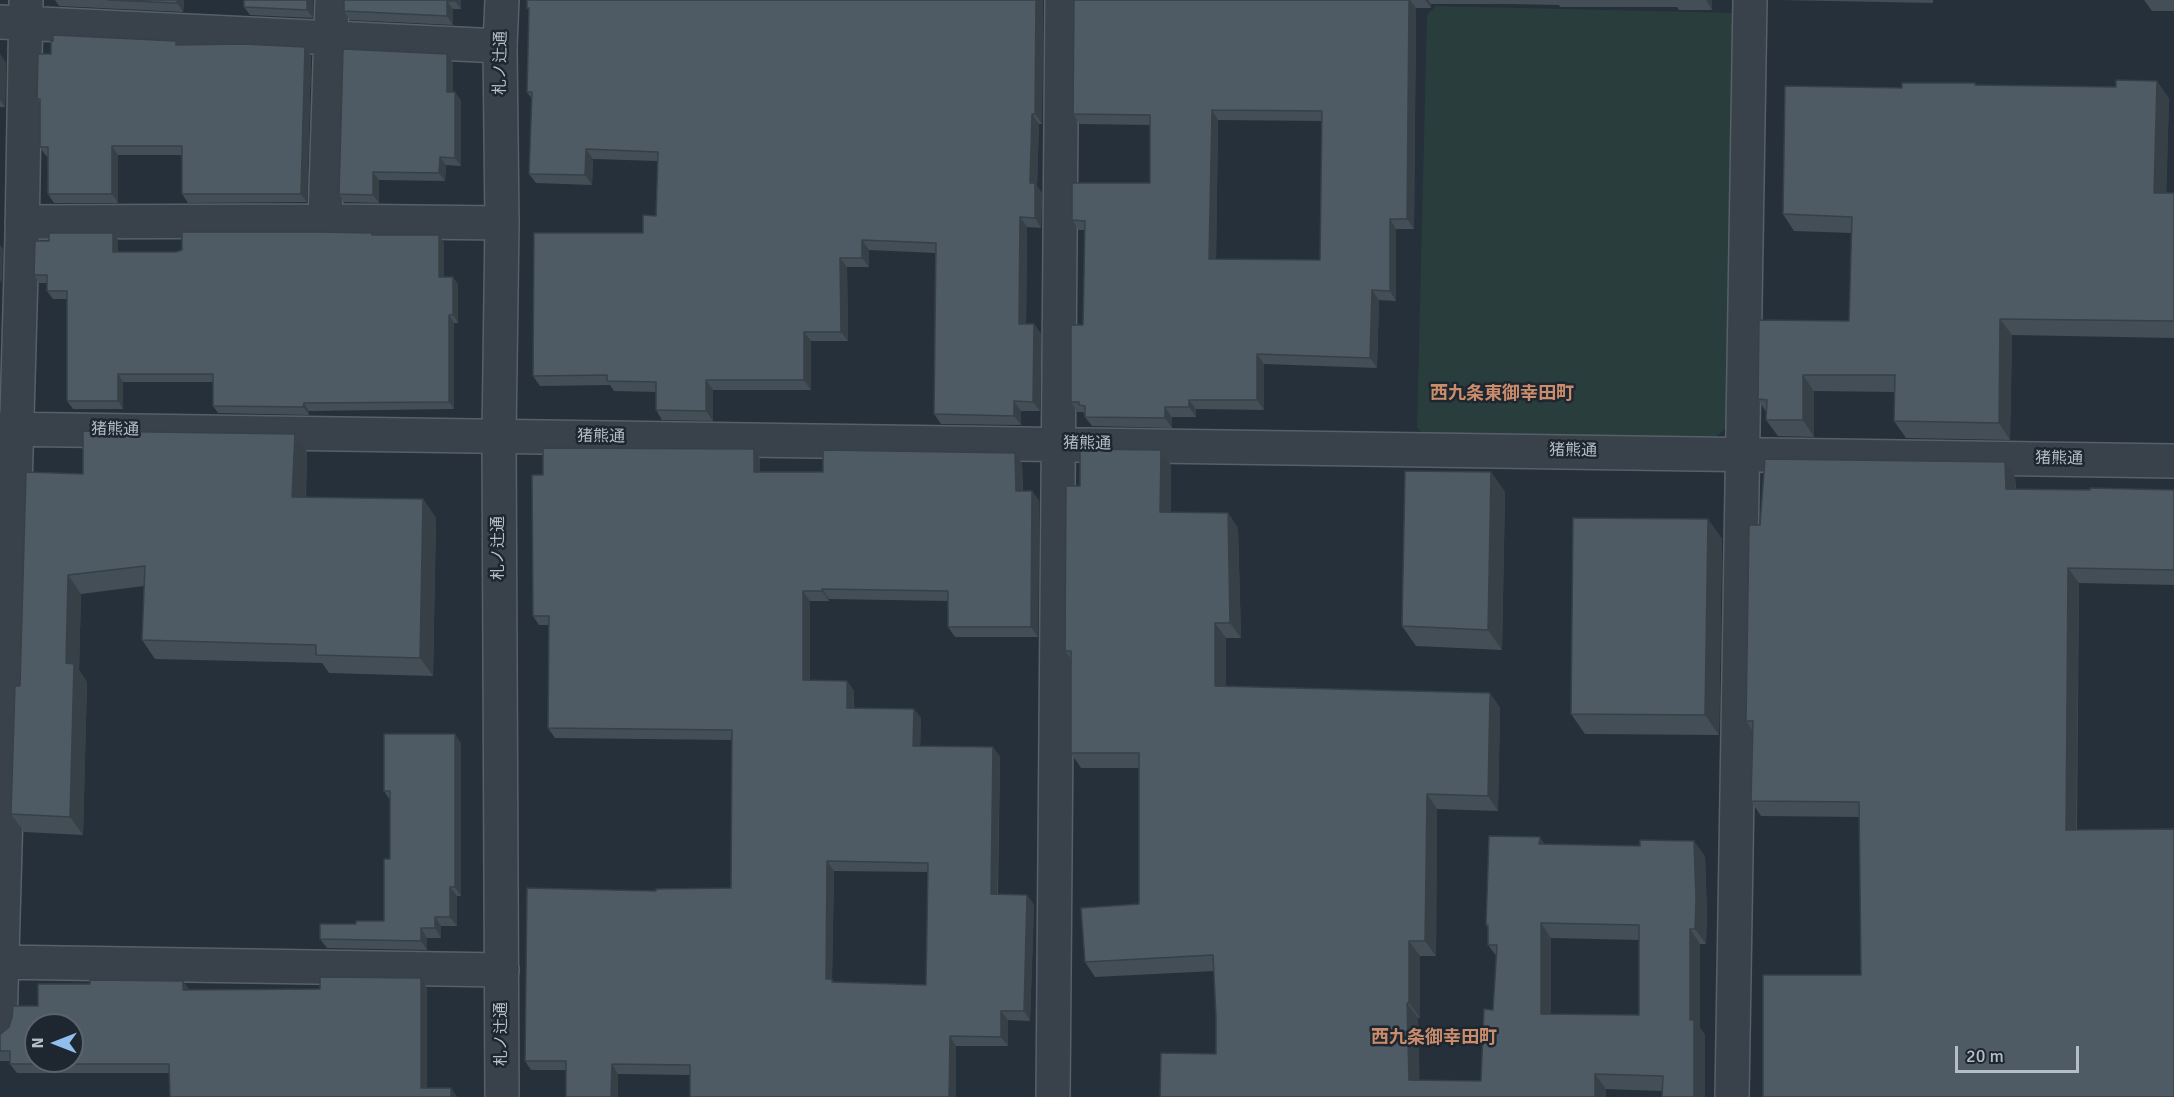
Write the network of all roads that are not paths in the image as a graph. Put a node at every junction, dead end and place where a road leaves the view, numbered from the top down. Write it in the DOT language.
graph roads {
  1 [pos="332,0"];
  2 [pos="502,0"];
  3 [pos="1062,0"];
  4 [pos="1750,0"];
  5 [pos="17,15"];
  6 [pos="331,37"];
  7 [pos="500,46"];
  8 [pos="325,221"];
  9 [pos="22,222"];
  10 [pos="502,223"];
  11 [pos="8,429"];
  12 [pos="499,436"];
  13 [pos="1059,444"];
  14 [pos="1742,454"];
  15 [pos="2174,460"];
  16 [pos="1,962"];
  17 [pos="502,970"];
  18 [pos="0,1026"];
  19 [pos="502,1097"];
  20 [pos="1053,1097"];
  21 [pos="1732,1097"];
  1 -- 6 [label="street"];
  2 -- 7 [label="street, 札ノ辻通"];
  3 -- 13 [label="street"];
  4 -- 14 [label="street"];
  5 -- 6 [label="street"];
  5 -- 9 [label="street"];
  6 -- 7 [label="street"];
  6 -- 8 [label="street"];
  7 -- 10 [label="street, 札ノ辻通"];
  8 -- 9 [label="street"];
  8 -- 10 [label="street"];
  9 -- 11 [label="street"];
  10 -- 12 [label="street, 札ノ辻通"];
  11 -- 12 [label="street, 猪熊通"];
  11 -- 16 [label="street"];
  12 -- 13 [label="street, 猪熊通"];
  12 -- 17 [label="street, 札ノ辻通"];
  13 -- 14 [label="street, 猪熊通"];
  13 -- 20 [label="street"];
  14 -- 15 [label="street, 猪熊通"];
  14 -- 21 [label="street"];
  16 -- 17 [label="street"];
  16 -- 18 [label="street"];
  17 -- 19 [label="street, 札ノ辻通"];
}
